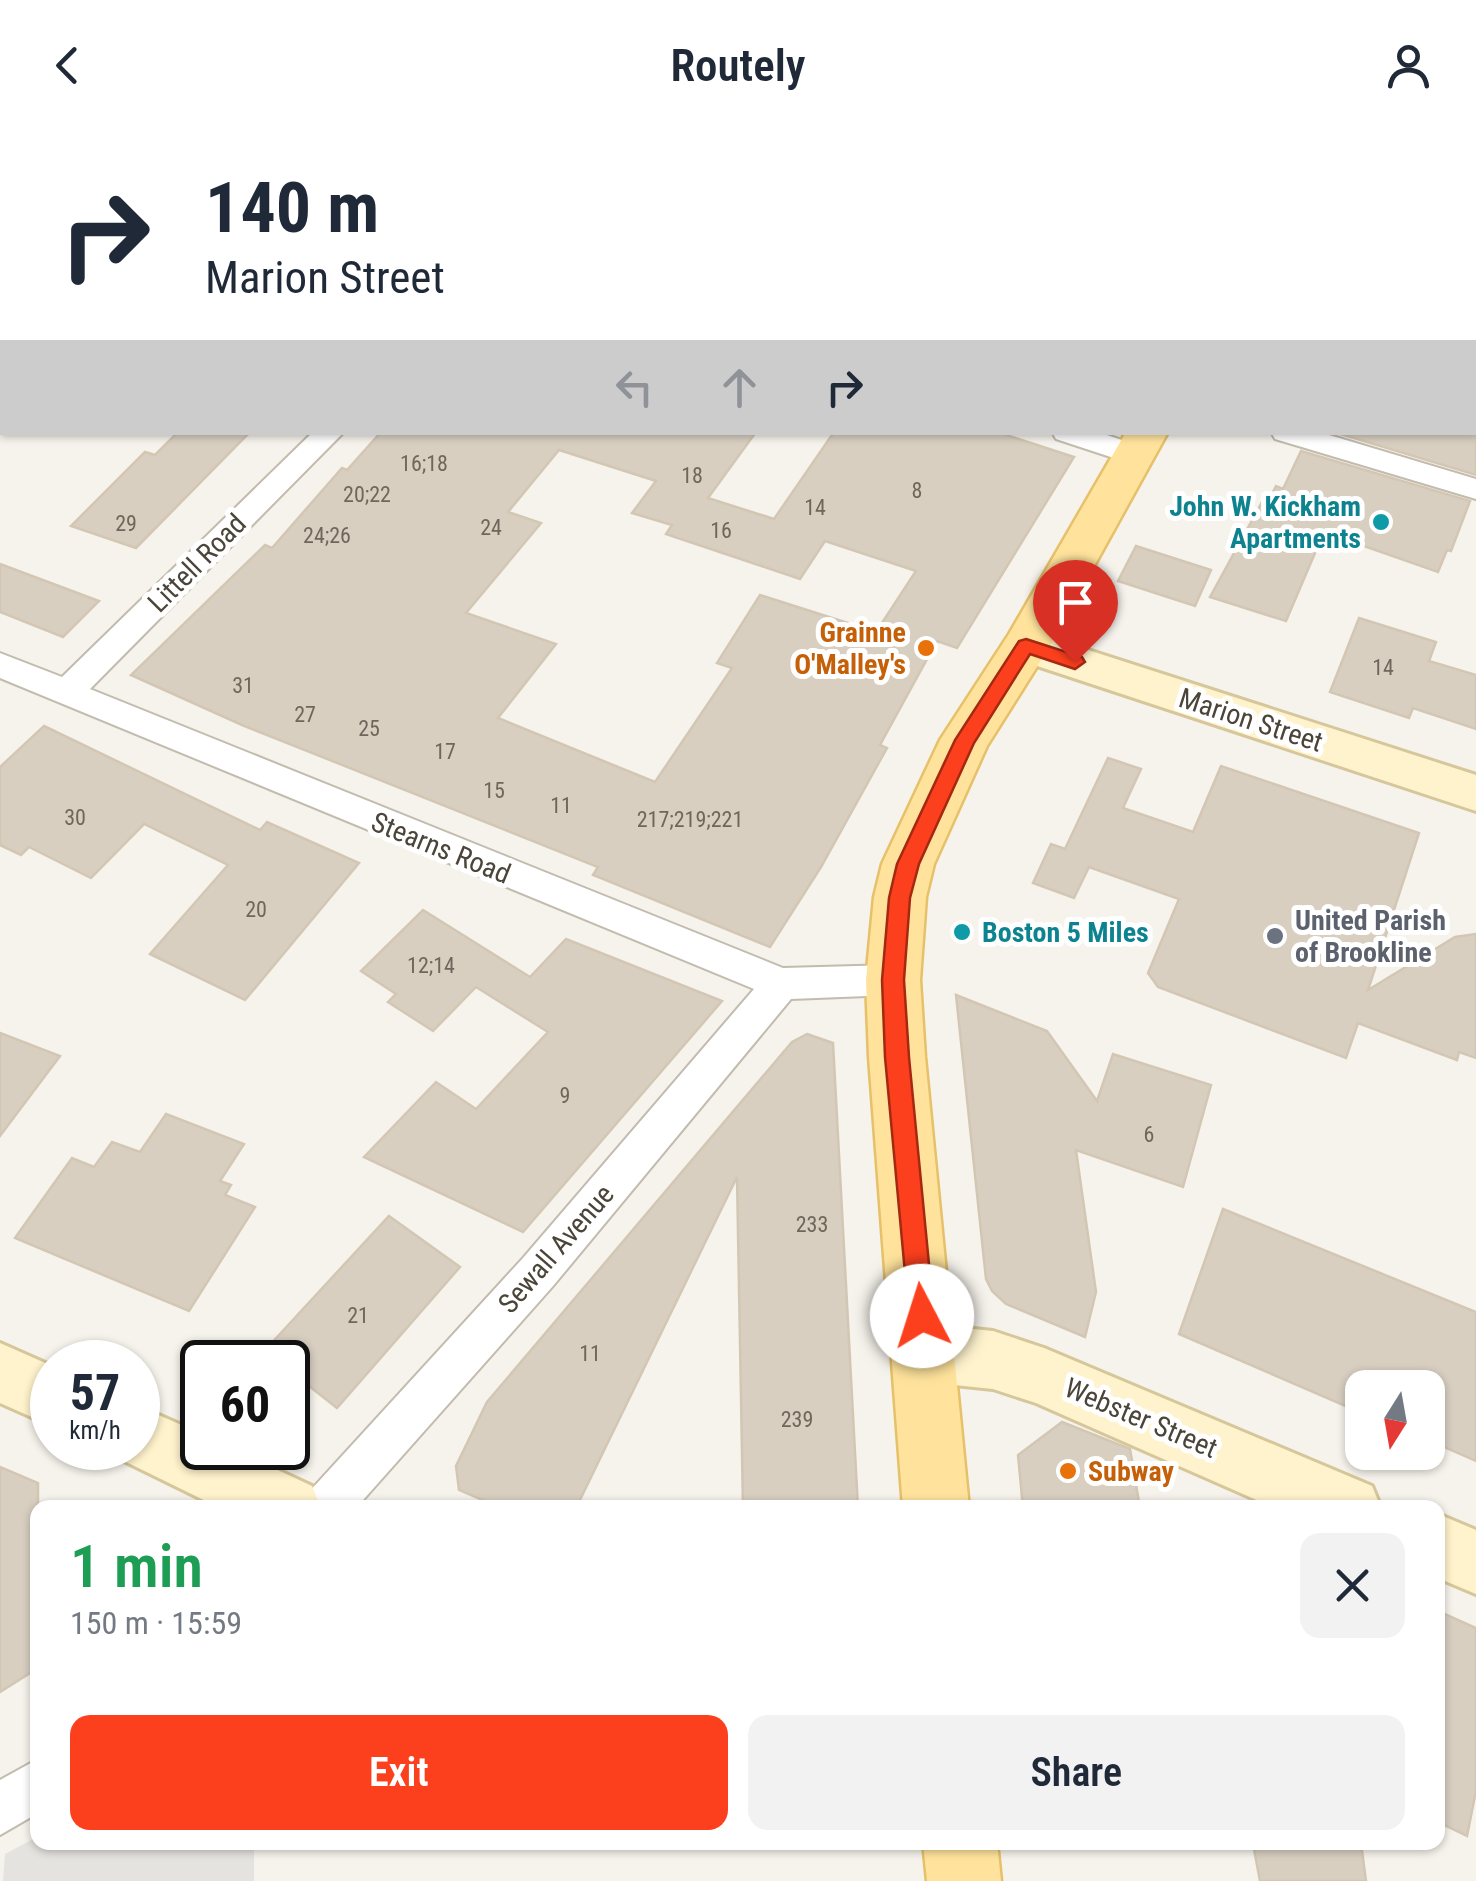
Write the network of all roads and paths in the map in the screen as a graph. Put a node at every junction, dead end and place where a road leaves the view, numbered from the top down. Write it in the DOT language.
graph roads {
  1 [pos="327,435"];
  2 [pos="1085,435"];
  3 [pos="1296,435"];
  4 [pos="1141,444"];
  5 [pos="1476,489"];
  6 [pos="1026,646"];
  7 [pos="0,665"];
  8 [pos="65,694"];
  9 [pos="1476,793"];
  10 [pos="893,980"];
  11 [pos="782,984"];
  12 [pos="925,1352"];
  13 [pos="0,1372"];
  14 [pos="30,1386"];
  15 [pos="160,1446"];
  16 [pos="273,1500"];
  17 [pos="332,1500"];
  18 [pos="935,1500"];
  19 [pos="1331,1500"];
  20 [pos="1445,1549"];
  21 [pos="1476,1562"];
  22 [pos="30,1789"];
  23 [pos="0,1810"];
  24 [pos="961,1850"];
  25 [pos="964,1881"];
  1 -- 8 [label="street, Littell Road"];
  2 -- 4 [label="street"];
  3 -- 5 [label="street"];
  4 -- 6 [label="main road"];
  6 -- 9 [label="street, Marion Street"];
  6 -- 10 [label="main road"];
  7 -- 8 [label="street, Stearns Road"];
  8 -- 11 [label="street, Stearns Road"];
  10 -- 11 [label="street, Stearns Road"];
  10 -- 12 [label="main road"];
  11 -- 17 [label="street, Sewall Avenue"];
  12 -- 18 [label="main road"];
  12 -- 19 [label="street, Webster Street"];
  13 -- 14 [label="street"];
  15 -- 16 [label="street"];
  20 -- 21 [label="street"];
  22 -- 23 [label="street"];
  24 -- 25 [label="main road"];
}
